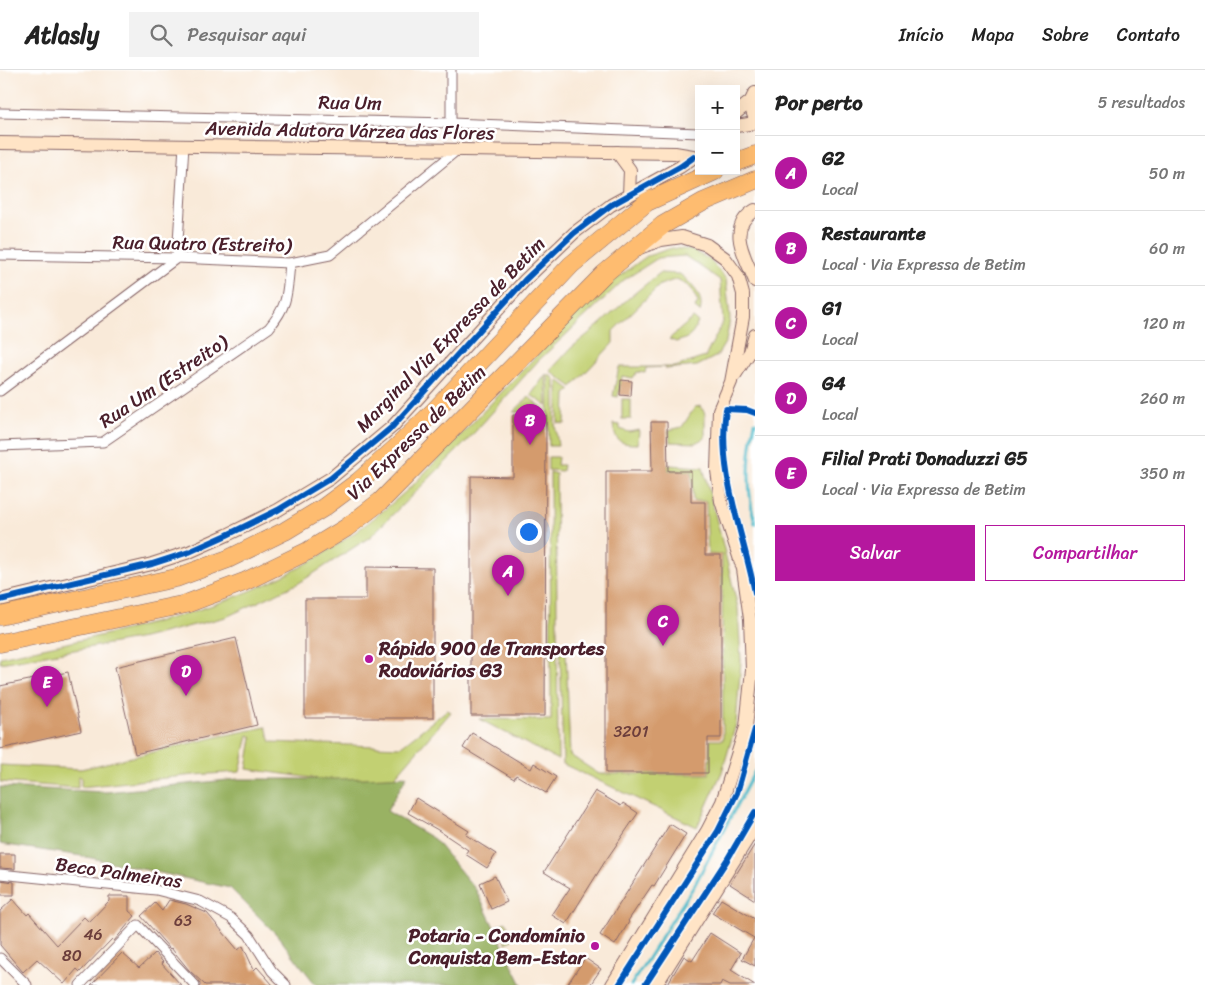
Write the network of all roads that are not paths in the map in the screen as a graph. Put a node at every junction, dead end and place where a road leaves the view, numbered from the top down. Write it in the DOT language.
graph roads {
  1 [pos="451,70"];
  2 [pos="753,97"];
  3 [pos="740,108"];
  4 [pos="0,113"];
  5 [pos="755,118"];
  6 [pos="755,123"];
  7 [pos="451,124"];
  8 [pos="740,125"];
  9 [pos="695,133"];
  10 [pos="0,143"];
  11 [pos="184,145"];
  12 [pos="456,151"];
  13 [pos="617,152"];
  14 [pos="695,157"];
  15 [pos="695,158"];
  16 [pos="706,175"];
  17 [pos="755,180"];
  18 [pos="629,195"];
  19 [pos="755,210"];
  20 [pos="630,251"];
  21 [pos="1,256"];
  22 [pos="177,258"];
  23 [pos="290,263"];
  24 [pos="755,280"];
  25 [pos="755,335"];
  26 [pos="731,382"];
  27 [pos="0,391"];
  28 [pos="0,446"];
  29 [pos="0,600"];
  30 [pos="0,616"];
  31 [pos="0,643"];
  32 [pos="755,827"];
  33 [pos="0,874"];
  34 [pos="0,958"];
  35 [pos="27,985"];
  36 [pos="80,985"];
  37 [pos="195,985"];
  38 [pos="286,985"];
  39 [pos="612,985"];
  40 [pos="656,985"];
  1 -- 7 [label="street"];
  2 -- 3 [label="street"];
  2 -- 5 [label="street"];
  4 -- 7 [label="street, Rua Um"];
  6 -- 8 [label="street"];
  7 -- 9 [label="street, Rua Um"];
  10 -- 11 [label="street, Avenida Adutora Várzea das Flores"];
  11 -- 12 [label="street, Avenida Adutora Várzea das Flores"];
  11 -- 22 [label="street"];
  12 -- 13 [label="street, Avenida Adutora Várzea das Flores"];
  12 -- 23 [label="street, Rua Quatro (Estreito)"];
  13 -- 14 [label="street, Avenida Adutora Várzea das Flores"];
  13 -- 18 [label="street"];
  15 -- 18 [label="street, Marginal Via Expressa de Betim"];
  16 -- 30 [label="highway"];
  17 -- 20 [label="highway, Via Expressa de Betim"];
  18 -- 29 [label="street, Marginal Via Expressa de Betim"];
  19 -- 24 [label="street"];
  20 -- 26 [label="street"];
  20 -- 31 [label="highway, Via Expressa de Betim"];
  21 -- 22 [label="street, Rua Quatro (Estreito)"];
  22 -- 23 [label="street, Rua Quatro (Estreito)"];
  22 -- 27 [label="street"];
  23 -- 28 [label="street, Rua Um (Estreito)"];
  25 -- 26 [label="street"];
  26 -- 39 [label="street"];
  32 -- 40 [label="street"];
  33 -- 38 [label="street, Beco Palmeiras"];
  34 -- 35 [label="street"];
  36 -- 37 [label="street"];
}
